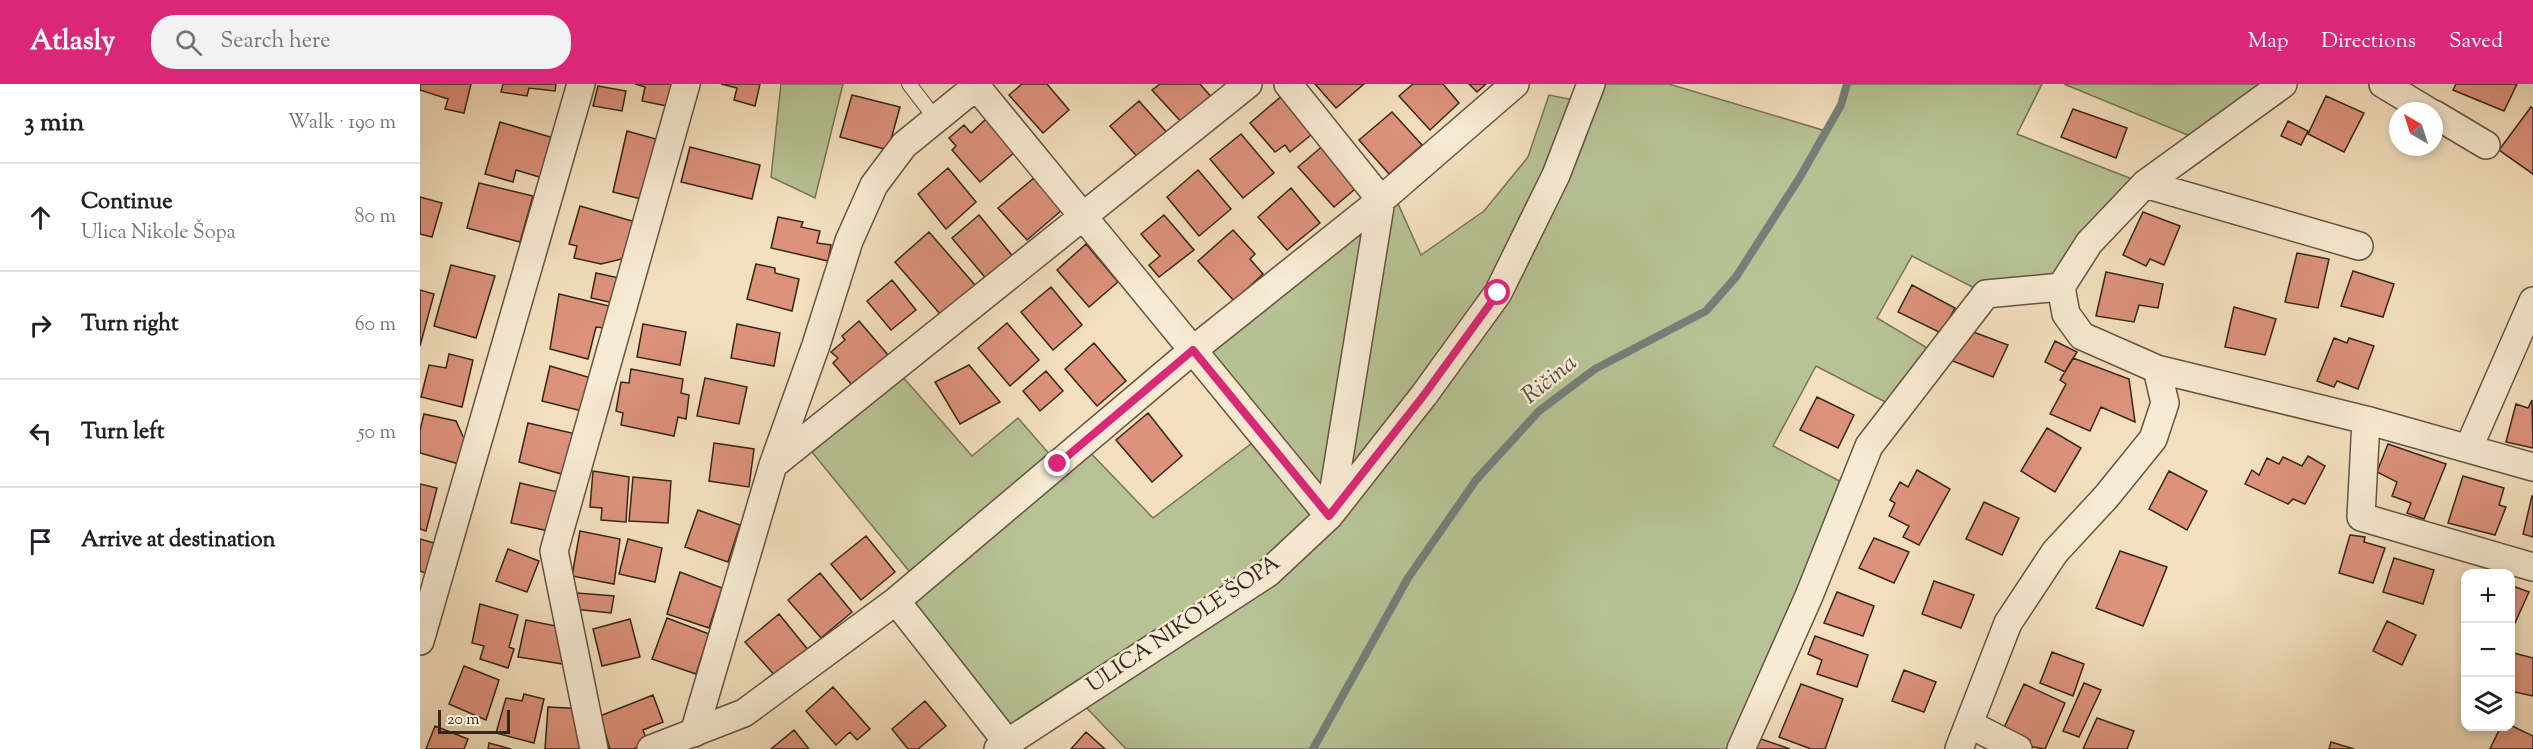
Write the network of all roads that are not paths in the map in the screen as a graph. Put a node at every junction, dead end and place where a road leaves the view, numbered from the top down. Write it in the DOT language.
graph roads {
  1 [pos="581,84"];
  2 [pos="686,84"];
  3 [pos="909,84"];
  4 [pos="1248,84"];
  5 [pos="1288,84"];
  6 [pos="1515,84"];
  7 [pos="1591,84"];
  8 [pos="2283,84"];
  9 [pos="2383,84"];
  10 [pos="978,85"];
  11 [pos="2413,102"];
  12 [pos="936,119"];
  13 [pos="2443,119"];
  14 [pos="2486,145"];
  15 [pos="2145,184"];
  16 [pos="1382,200"];
  17 [pos="1084,216"];
  18 [pos="2359,246"];
  19 [pos="2061,287"];
  20 [pos="2533,300"];
  21 [pos="1193,350"];
  22 [pos="2157,369"];
  23 [pos="2366,420"];
  24 [pos="2469,447"];
  25 [pos="773,465"];
  26 [pos="2533,467"];
  27 [pos="1337,506"];
  28 [pos="2533,567"];
  29 [pos="896,601"];
  30 [pos="420,641"];
  31 [pos="1969,724"];
  32 [pos="694,733"];
  33 [pos="1003,746"];
  34 [pos="594,749"];
  35 [pos="651,749"];
  36 [pos="1741,749"];
  37 [pos="1959,749"];
  38 [pos="2018,749"];
  1 -- 30 [label="street"];
  2 -- 34 [label="street"];
  3 -- 12 [label="lane"];
  4 -- 17 [label="street"];
  5 -- 16 [label="street"];
  6 -- 16 [label="street"];
  7 -- 27 [label="street, ULICA NIKOLE ŠOPA"];
  8 -- 15 [label="street"];
  9 -- 11 [label="street"];
  10 -- 12 [label="street"];
  10 -- 17 [label="street"];
  12 -- 25 [label="street"];
  13 -- 14 [label="street"];
  15 -- 18 [label="street"];
  15 -- 19 [label="street"];
  16 -- 21 [label="street"];
  16 -- 27 [label="street"];
  17 -- 21 [label="street"];
  17 -- 25 [label="street"];
  19 -- 22 [label="street"];
  19 -- 36 [label="street"];
  20 -- 24 [label="street"];
  21 -- 27 [label="street"];
  21 -- 29 [label="street"];
  22 -- 23 [label="street"];
  22 -- 31 [label="street"];
  23 -- 24 [label="street"];
  23 -- 28 [label="street"];
  24 -- 26 [label="street"];
  25 -- 32 [label="street"];
  27 -- 33 [label="street, ULICA NIKOLE ŠOPA"];
  29 -- 32 [label="street"];
  29 -- 33 [label="street"];
  31 -- 37 [label="street"];
  31 -- 38 [label="street"];
  32 -- 35 [label="street"];
}
